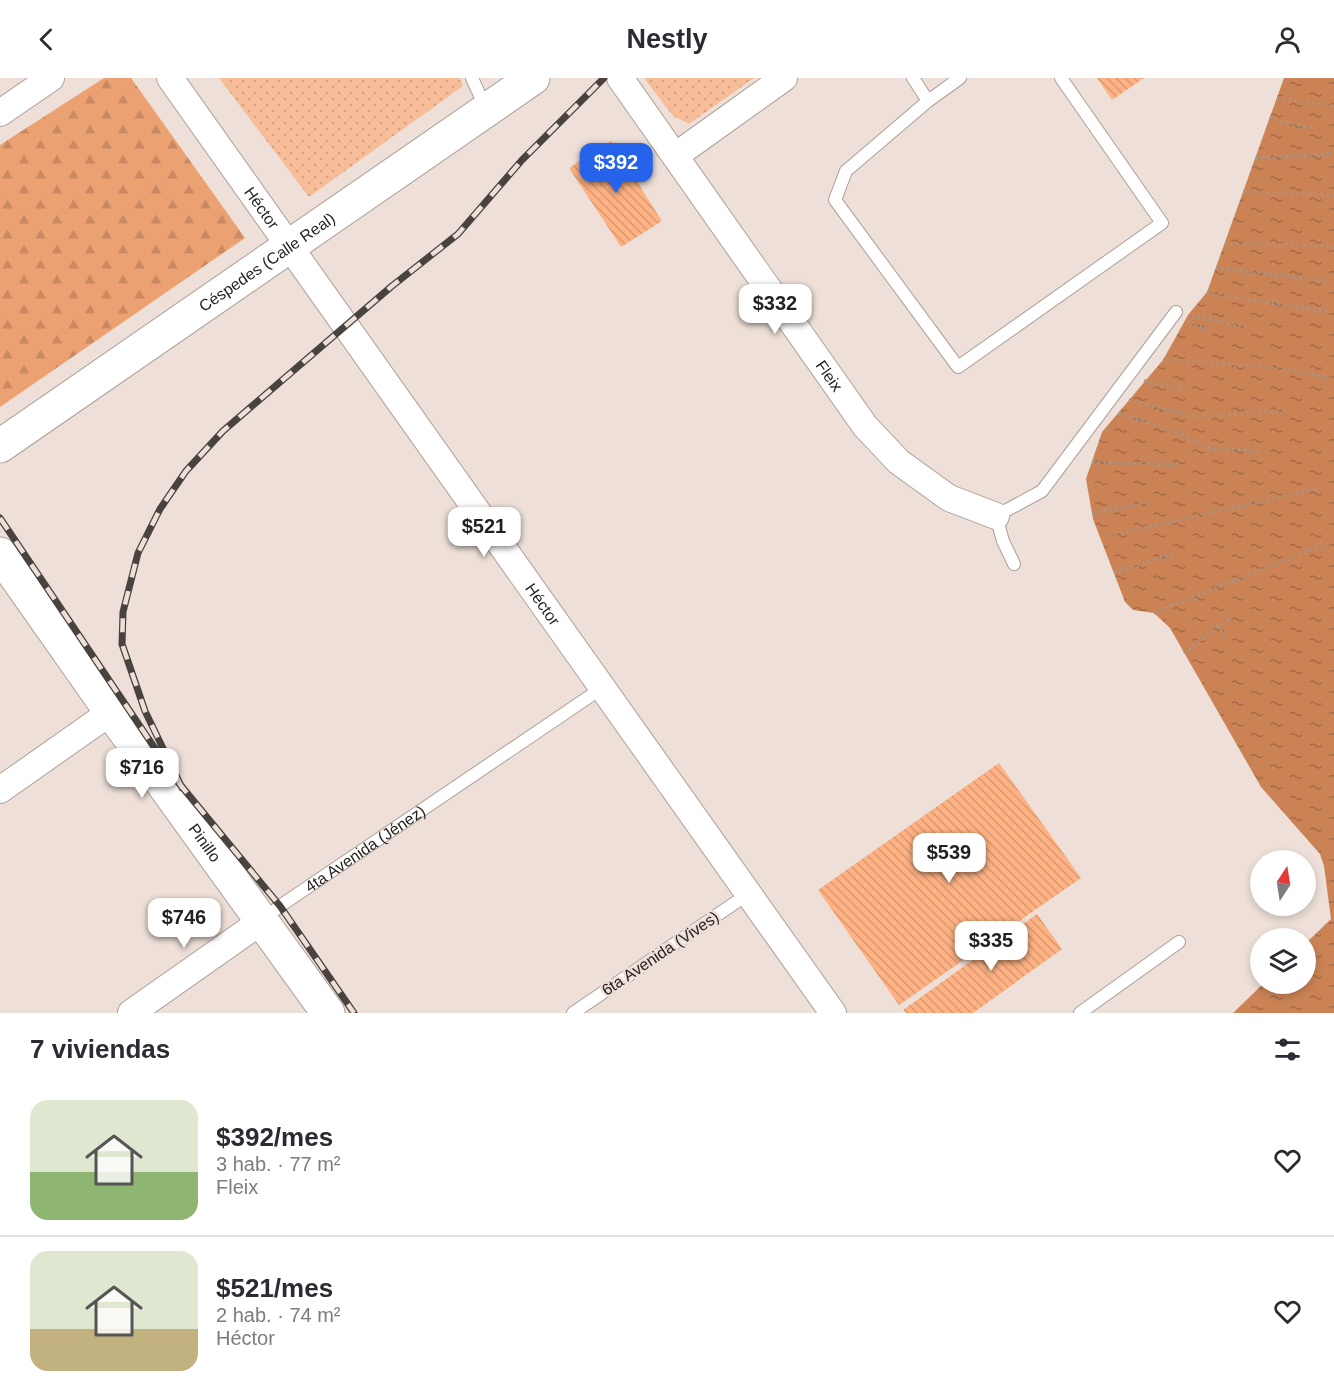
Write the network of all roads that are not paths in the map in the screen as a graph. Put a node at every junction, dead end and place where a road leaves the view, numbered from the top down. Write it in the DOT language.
graph roads {
  1 [pos="51,78"];
  2 [pos="170,78"];
  3 [pos="472,78"];
  4 [pos="533,78"];
  5 [pos="620,78"];
  6 [pos="784,78"];
  7 [pos="913,78"];
  8 [pos="960,78"];
  9 [pos="1060,78"];
  10 [pos="928,101"];
  11 [pos="486,109"];
  12 [pos="0,113"];
  13 [pos="675,156"];
  14 [pos="289,246"];
  15 [pos="1183,316"];
  16 [pos="0,446"];
  17 [pos="996,516"];
  18 [pos="0,554"];
  19 [pos="1014,564"];
  20 [pos="602,688"];
  21 [pos="111,712"];
  22 [pos="0,790"];
  23 [pos="748,894"];
  24 [pos="261,921"];
  25 [pos="1179,942"];
  26 [pos="130,1013"];
  27 [pos="328,1013"];
  28 [pos="573,1013"];
  29 [pos="833,1013"];
  30 [pos="1080,1013"];
  1 -- 12 [label="street"];
  2 -- 14 [label="street, Héctor"];
  3 -- 11 [label="lane"];
  4 -- 11 [label="main road, Céspedes (Calle Real)"];
  5 -- 13 [label="street, Fleix"];
  6 -- 13 [label="street"];
  7 -- 10 [label="lane"];
  8 -- 10 [label="lane"];
  9 -- 10 [label="lane"];
  11 -- 14 [label="main road, Céspedes (Calle Real)"];
  13 -- 17 [label="street, Fleix"];
  14 -- 16 [label="main road, Céspedes (Calle Real)"];
  14 -- 20 [label="street, Héctor"];
  15 -- 17 [label="lane"];
  17 -- 19 [label="lane"];
  18 -- 21 [label="main road, Pinillo"];
  20 -- 23 [label="street, Héctor"];
  20 -- 24 [label="lane, 4ta Avenida (Jénez)"];
  21 -- 22 [label="street"];
  21 -- 24 [label="main road, Pinillo"];
  23 -- 28 [label="lane, 6ta Avenida (Vives)"];
  23 -- 29 [label="street, Héctor"];
  24 -- 26 [label="street, 4ta Avenida (Jénez)"];
  24 -- 27 [label="main road, Pinillo"];
  25 -- 30 [label="lane"];
}
